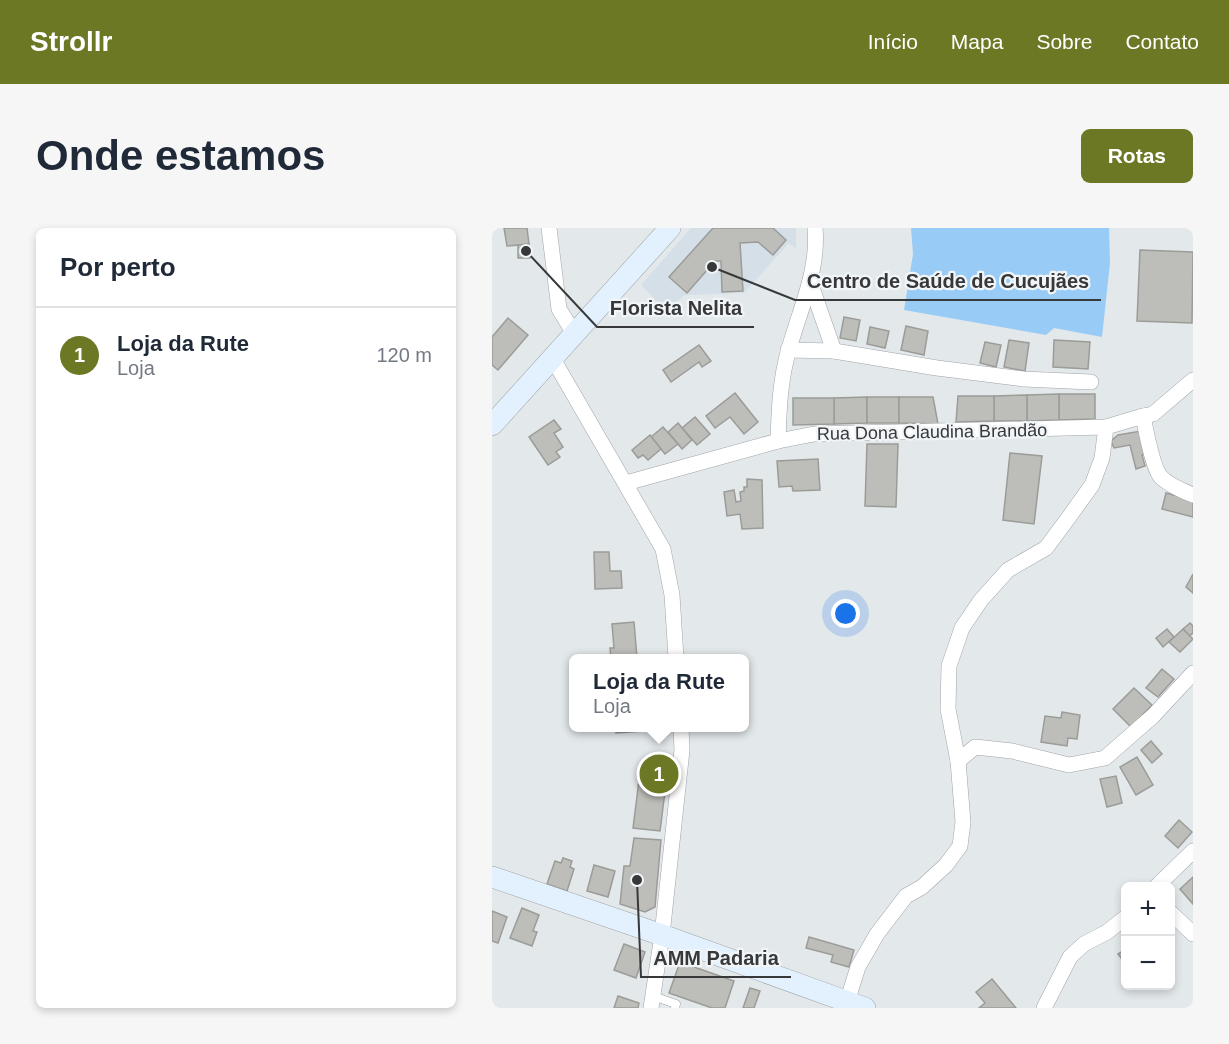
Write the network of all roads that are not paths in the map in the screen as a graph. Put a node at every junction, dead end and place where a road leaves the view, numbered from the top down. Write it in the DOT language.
graph roads {
  1 [pos="549,228"];
  2 [pos="669,228"];
  3 [pos="815,228"];
  4 [pos="810,282"];
  5 [pos="575,334"];
  6 [pos="788,350"];
  7 [pos="834,351"];
  8 [pos="553,359"];
  9 [pos="1193,380"];
  10 [pos="1091,382"];
  11 [pos="1143,416"];
  12 [pos="492,425"];
  13 [pos="1106,427"];
  14 [pos="778,441"];
  15 [pos="626,483"];
  16 [pos="1193,495"];
  17 [pos="676,654"];
  18 [pos="1193,673"];
  19 [pos="681,732"];
  20 [pos="958,761"];
  21 [pos="1193,851"];
  22 [pos="492,877"];
  23 [pos="1161,882"];
  24 [pos="1175,917"];
  25 [pos="1121,920"];
  26 [pos="1193,934"];
  27 [pos="662,935"];
  28 [pos="652,1002"];
  29 [pos="856,1005"];
  30 [pos="675,1008"];
  31 [pos="1044,1008"];
  1 -- 5 [label="street"];
  2 -- 5 [label="main road"];
  3 -- 4 [label="street"];
  4 -- 6 [label="street"];
  4 -- 7 [label="street"];
  5 -- 8 [label="main road"];
  6 -- 7 [label="street"];
  6 -- 14 [label="street"];
  7 -- 10 [label="street"];
  8 -- 12 [label="main road"];
  8 -- 15 [label="street"];
  9 -- 11 [label="street, Rua Dona Claudina Brandão"];
  11 -- 13 [label="street, Rua Dona Claudina Brandão"];
  11 -- 16 [label="street"];
  13 -- 14 [label="street, Rua Dona Claudina Brandão"];
  13 -- 20 [label="street"];
  14 -- 15 [label="street, Rua Dona Claudina Brandão"];
  15 -- 17 [label="street"];
  18 -- 20 [label="street"];
  19 -- 27 [label="street"];
  20 -- 29 [label="street"];
  21 -- 23 [label="street"];
  22 -- 27 [label="main road"];
  24 -- 26 [label="street"];
  25 -- 31 [label="street"];
  27 -- 28 [label="street"];
  27 -- 29 [label="main road"];
  28 -- 30 [label="lane"];
}
